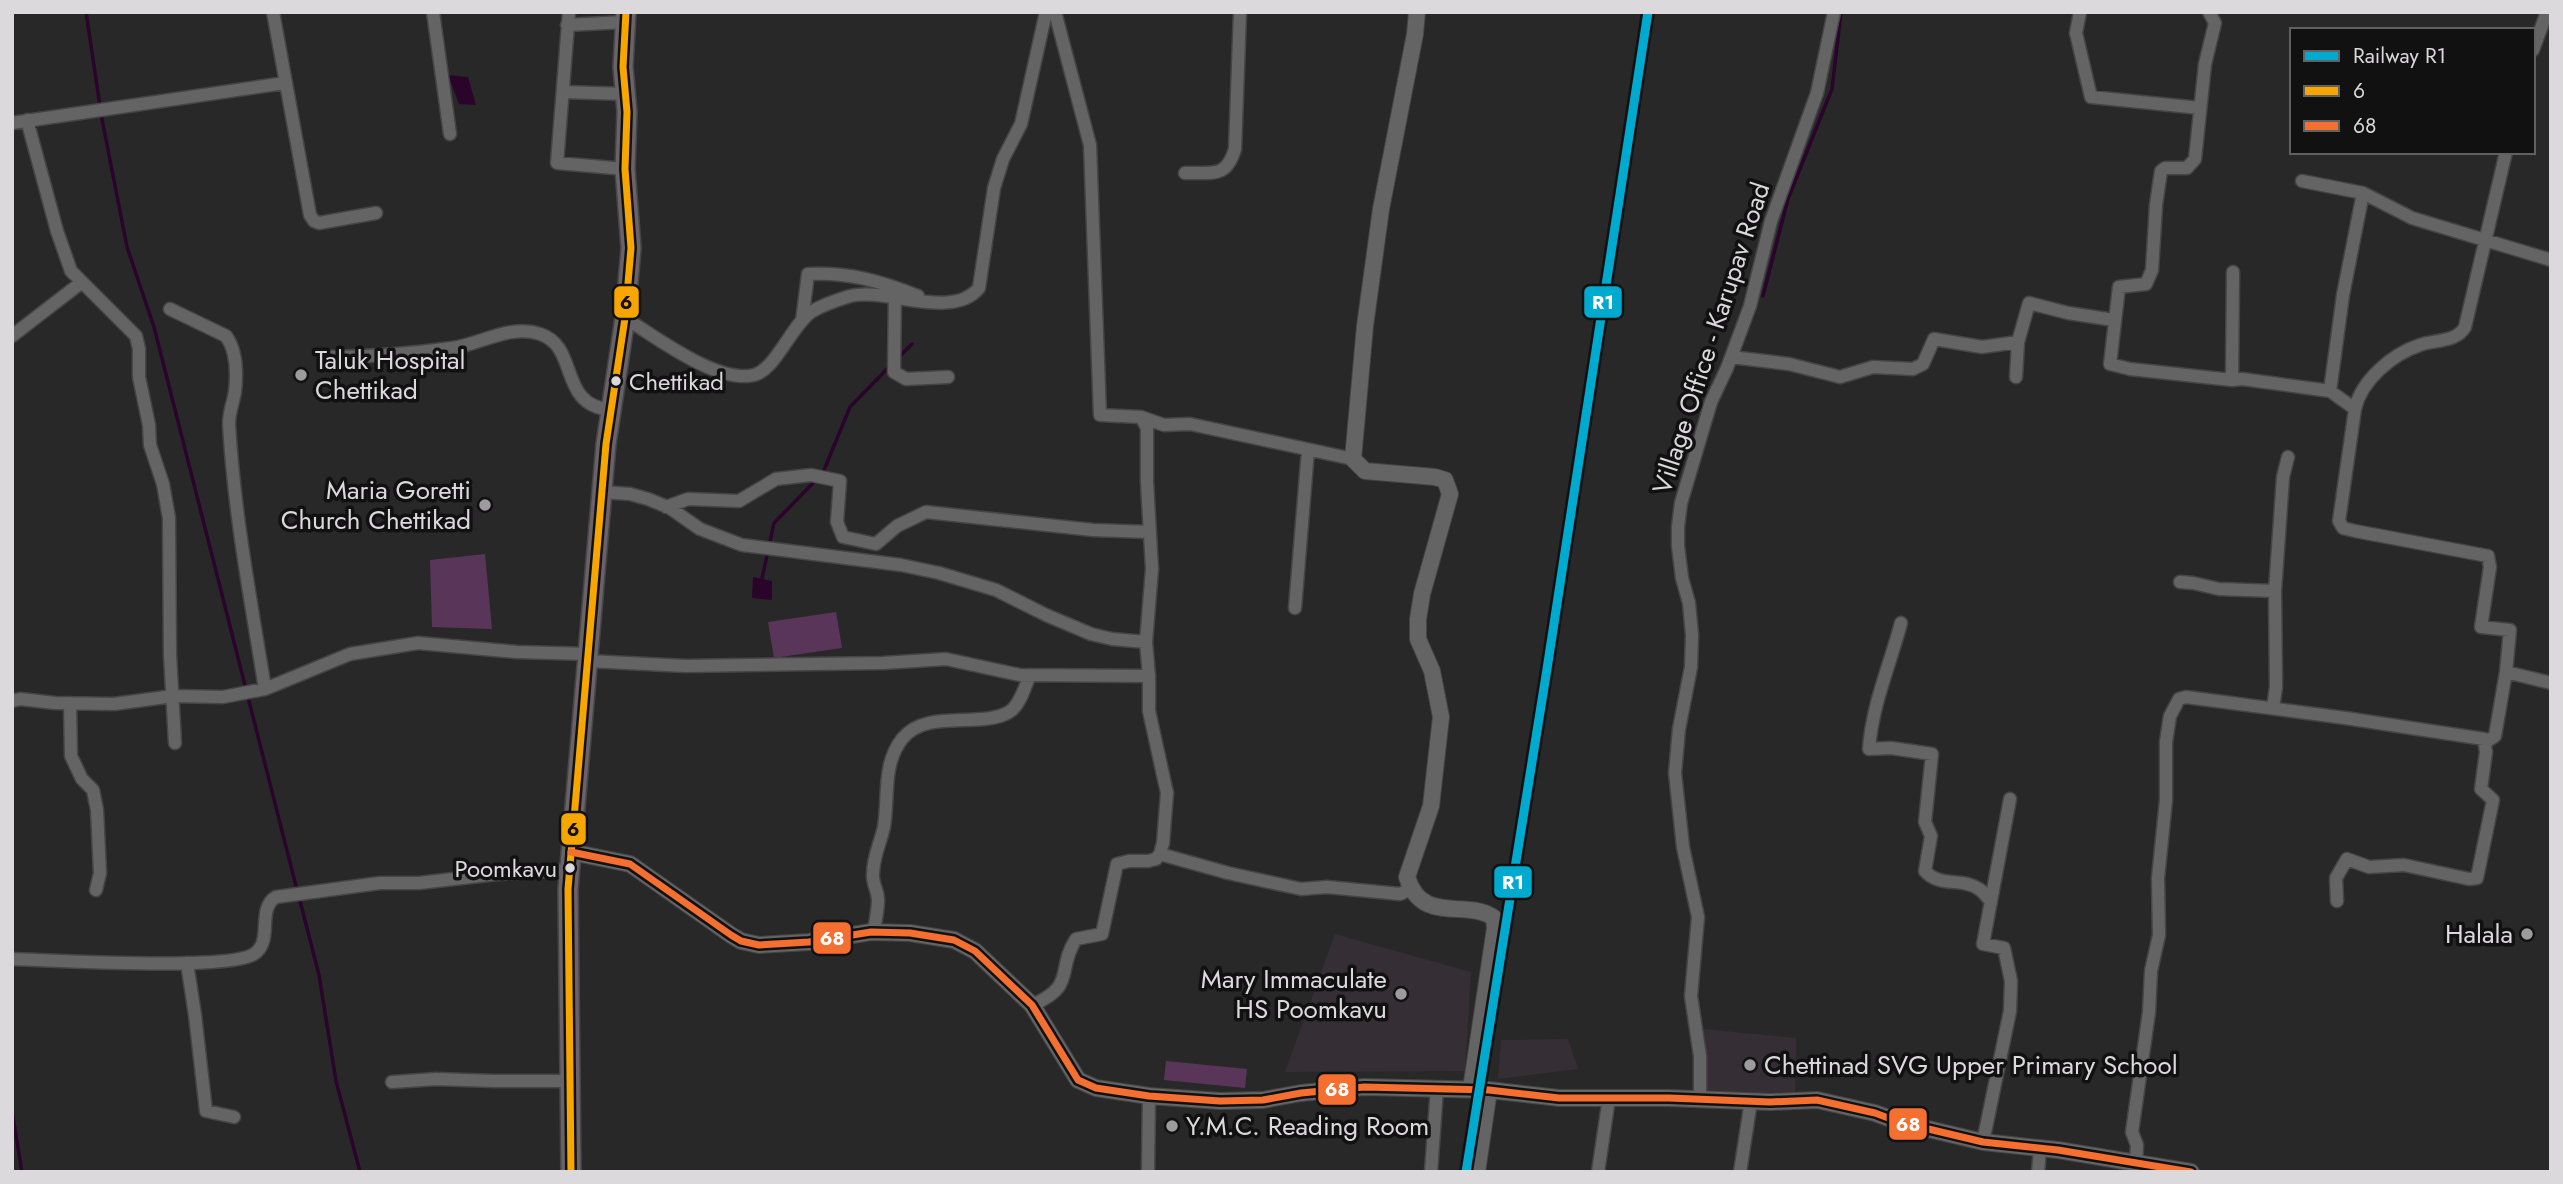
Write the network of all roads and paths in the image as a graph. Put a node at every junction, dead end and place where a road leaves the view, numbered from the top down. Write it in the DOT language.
graph roads {
  1 [pos="273,12"];
  2 [pos="433,12"];
  3 [pos="1046,12"];
  4 [pos="1055,12"];
  5 [pos="1240,12"];
  6 [pos="1417,12"];
  7 [pos="1834,12"];
  8 [pos="2080,12"];
  9 [pos="2209,12"];
  10 [pos="2547,12"];
  11 [pos="626,17"];
  12 [pos="568,19"];
  13 [pos="2535,45"];
  14 [pos="285,83"];
  15 [pos="563,92"];
  16 [pos="625,94"];
  17 [pos="2200,108"];
  18 [pos="27,120"];
  19 [pos="12,122"];
  20 [pos="450,134"];
  21 [pos="2506,154"];
  22 [pos="625,169"];
  23 [pos="1185,173"];
  24 [pos="2302,181"];
  25 [pos="2362,193"];
  26 [pos="376,213"];
  27 [pos="2486,240"];
  28 [pos="2551,260"];
  29 [pos="2233,272"];
  30 [pos="82,282"];
  31 [pos="895,292"];
  32 [pos="170,309"];
  33 [pos="625,318"];
  34 [pos="2114,320"];
  35 [pos="802,322"];
  36 [pos="12,336"];
  37 [pos="2018,342"];
  38 [pos="1731,357"];
  39 [pos="324,358"];
  40 [pos="948,377"];
  41 [pos="2016,377"];
  42 [pos="2232,380"];
  43 [pos="2330,391"];
  44 [pos="2354,409"];
  45 [pos="611,410"];
  46 [pos="1140,417"];
  47 [pos="1308,450"];
  48 [pos="2288,457"];
  49 [pos="1353,459"];
  50 [pos="602,492"];
  51 [pos="666,507"];
  52 [pos="1150,532"];
  53 [pos="2180,582"];
  54 [pos="2275,592"];
  55 [pos="1295,608"];
  56 [pos="1901,623"];
  57 [pos="1146,642"];
  58 [pos="587,657"];
  59 [pos="2506,672"];
  60 [pos="1030,675"];
  61 [pos="1149,676"];
  62 [pos="2551,683"];
  63 [pos="265,689"];
  64 [pos="173,696"];
  65 [pos="12,701"];
  66 [pos="70,703"];
  67 [pos="2273,708"];
  68 [pos="2486,742"];
  69 [pos="174,743"];
  70 [pos="2010,799"];
  71 [pos="1160,854"];
  72 [pos="570,861"];
  73 [pos="1411,889"];
  74 [pos="96,890"];
  75 [pos="2337,901"];
  76 [pos="1991,902"];
  77 [pos="874,932"];
  78 [pos="12,960"];
  79 [pos="187,963"];
  80 [pos="1032,1005"];
  81 [pos="570,1081"];
  82 [pos="392,1082"];
  83 [pos="1437,1088"];
  84 [pos="1471,1089"];
  85 [pos="1489,1090"];
  86 [pos="1149,1096"];
  87 [pos="1609,1098"];
  88 [pos="1700,1098"];
  89 [pos="1751,1101"];
  90 [pos="233,1117"];
  91 [pos="1983,1143"];
  92 [pos="2040,1150"];
  93 [pos="2136,1163"];
  94 [pos="2152,1169"];
  95 [pos="571,1172"];
  96 [pos="1148,1172"];
  97 [pos="1431,1172"];
  98 [pos="1477,1172"];
  99 [pos="1598,1172"];
  100 [pos="1740,1172"];
  101 [pos="2038,1172"];
  102 [pos="2191,1172"];
  1 -- 14 [label="street"];
  2 -- 20 [label="street"];
  3 -- 31 [label="street"];
  4 -- 46 [label="street"];
  5 -- 23 [label="street"];
  6 -- 49 [label="street"];
  7 -- 38 [label="street, Village Office - Karupav Road"];
  8 -- 17 [label="street"];
  9 -- 17 [label="street"];
  10 -- 13 [label="street"];
  11 -- 12 [label="street"];
  11 -- 16 [label="main road"];
  12 -- 15 [label="street"];
  14 -- 18 [label="street"];
  14 -- 26 [label="street"];
  15 -- 16 [label="street"];
  15 -- 22 [label="street"];
  16 -- 22 [label="main road"];
  17 -- 34 [label="street"];
  18 -- 19 [label="street"];
  18 -- 30 [label="street"];
  21 -- 27 [label="street"];
  22 -- 33 [label="main road"];
  24 -- 25 [label="street"];
  25 -- 27 [label="street"];
  25 -- 43 [label="street"];
  27 -- 28 [label="street"];
  27 -- 44 [label="street"];
  29 -- 42 [label="street"];
  30 -- 36 [label="street"];
  30 -- 64 [label="street"];
  31 -- 35 [label="street"];
  31 -- 35 [label="street"];
  31 -- 40 [label="street"];
  32 -- 63 [label="street"];
  33 -- 35 [label="street"];
  33 -- 45 [label="main road"];
  34 -- 37 [label="street"];
  34 -- 42 [label="street"];
  37 -- 38 [label="street"];
  37 -- 41 [label="street"];
  38 -- 88 [label="street, Village Office - Karupav Road"];
  39 -- 45 [label="street"];
  42 -- 43 [label="street"];
  43 -- 44 [label="street"];
  44 -- 59 [label="street"];
  45 -- 50 [label="main road"];
  46 -- 47 [label="street"];
  46 -- 52 [label="street"];
  47 -- 49 [label="street"];
  47 -- 55 [label="street"];
  48 -- 54 [label="street"];
  49 -- 73 [label="street"];
  50 -- 51 [label="street"];
  50 -- 58 [label="main road"];
  51 -- 52 [label="street"];
  51 -- 57 [label="street"];
  52 -- 57 [label="street"];
  53 -- 54 [label="street"];
  54 -- 67 [label="street"];
  56 -- 76 [label="street"];
  57 -- 61 [label="street"];
  58 -- 60 [label="street"];
  58 -- 63 [label="street"];
  58 -- 72 [label="main road"];
  59 -- 62 [label="street"];
  59 -- 68 [label="street"];
  60 -- 61 [label="street"];
  60 -- 77 [label="street"];
  61 -- 71 [label="street"];
  63 -- 64 [label="street"];
  64 -- 66 [label="street"];
  64 -- 69 [label="street"];
  65 -- 66 [label="street"];
  66 -- 74 [label="street"];
  67 -- 68 [label="street"];
  67 -- 93 [label="street"];
  68 -- 75 [label="street"];
  70 -- 76 [label="street"];
  71 -- 73 [label="street"];
  71 -- 80 [label="street"];
  72 -- 77 [label="street"];
  72 -- 79 [label="street"];
  72 -- 81 [label="main road"];
  73 -- 84 [label="street"];
  76 -- 91 [label="street"];
  77 -- 80 [label="street"];
  78 -- 79 [label="street"];
  79 -- 90 [label="street"];
  80 -- 86 [label="street"];
  81 -- 82 [label="street"];
  81 -- 95 [label="main road"];
  83 -- 84 [label="street"];
  83 -- 86 [label="street"];
  83 -- 97 [label="street"];
  84 -- 85 [label="street"];
  85 -- 87 [label="street"];
  85 -- 98 [label="street"];
  86 -- 96 [label="street"];
  87 -- 88 [label="street"];
  87 -- 99 [label="street"];
  88 -- 89 [label="street"];
  89 -- 91 [label="street"];
  89 -- 100 [label="street"];
  91 -- 92 [label="street"];
  92 -- 93 [label="street"];
  92 -- 101 [label="street"];
  93 -- 94 [label="street"];
  94 -- 102 [label="street"];
}
